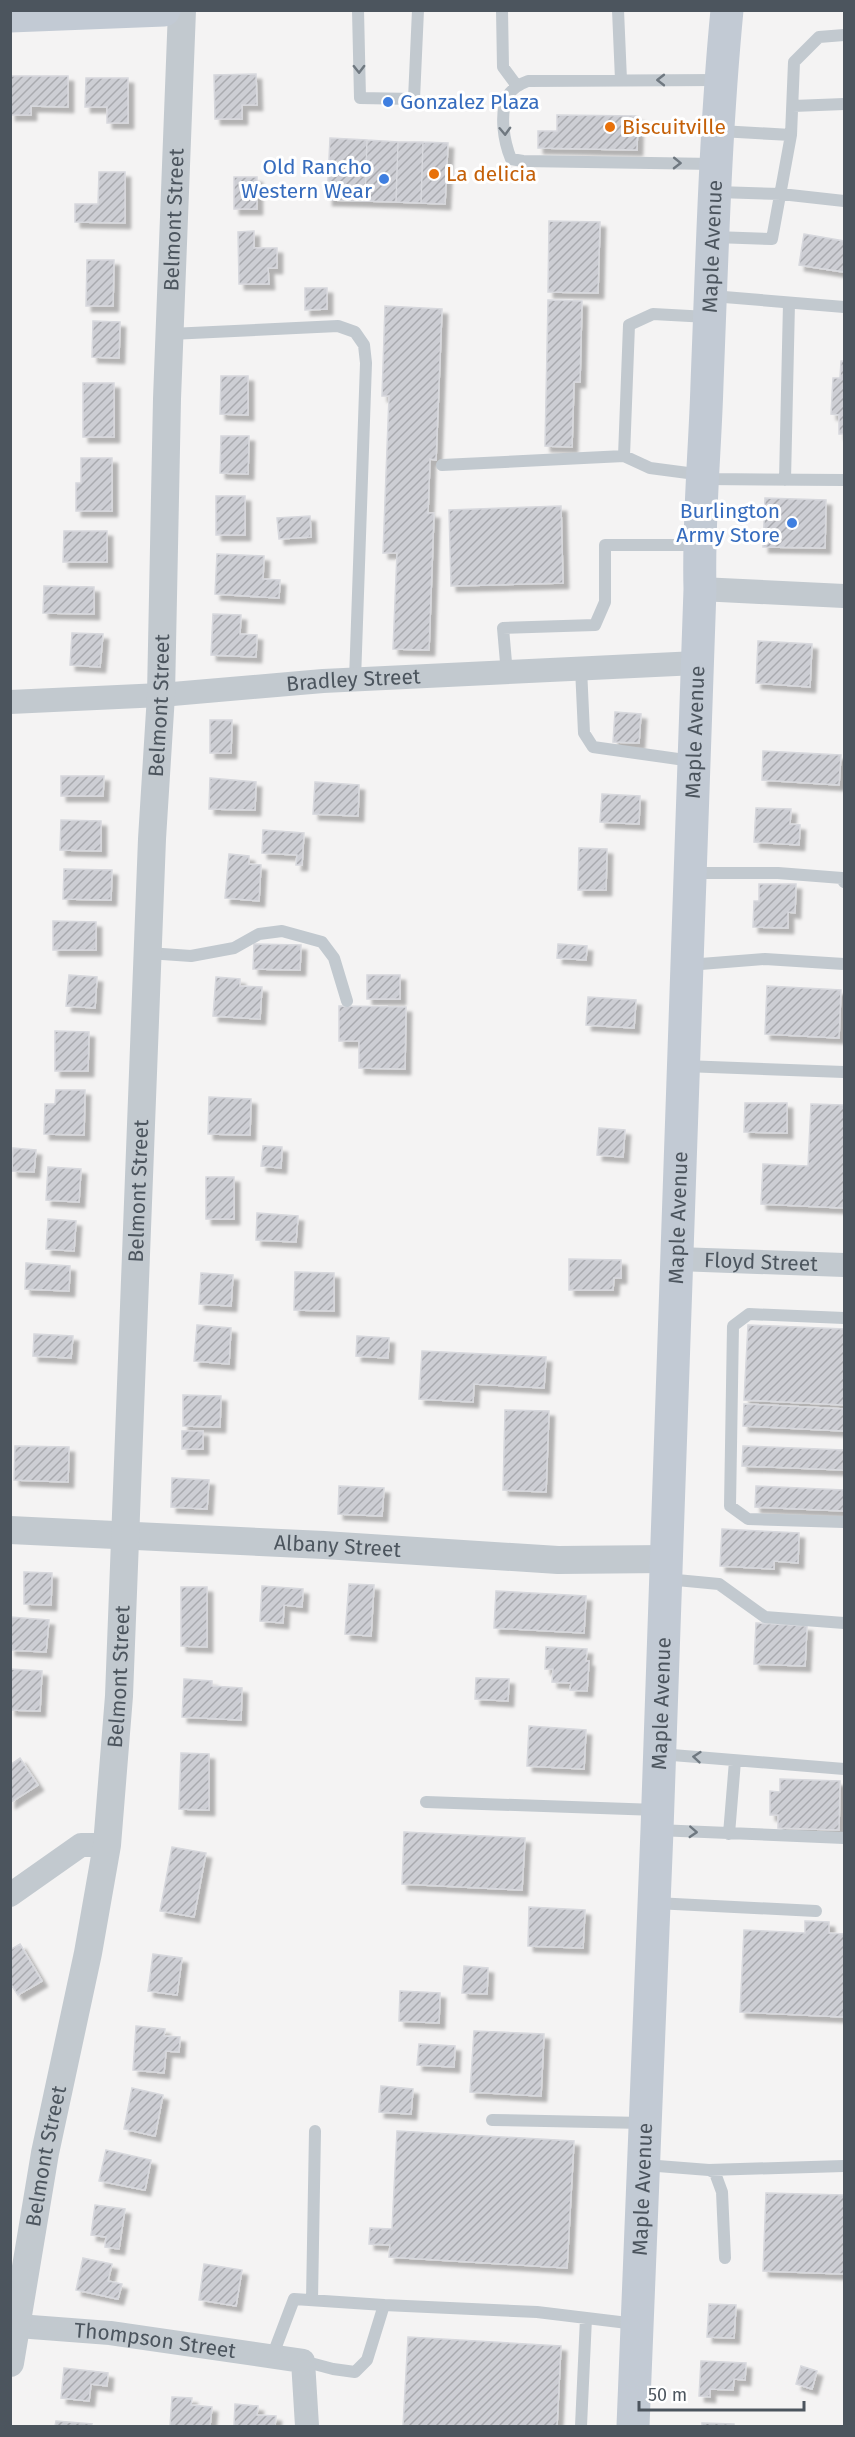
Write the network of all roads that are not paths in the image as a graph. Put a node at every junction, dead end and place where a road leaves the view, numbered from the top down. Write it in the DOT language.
graph roads {
  1 [pos="164,10"];
  2 [pos="182,10"];
  3 [pos="358,10"];
  4 [pos="418,10"];
  5 [pos="502,10"];
  6 [pos="618,10"];
  7 [pos="727,10"];
  8 [pos="83,12"];
  9 [pos="10,16"];
  10 [pos="844,35"];
  11 [pos="621,80"];
  12 [pos="720,80"];
  13 [pos="517,86"];
  14 [pos="844,104"];
  15 [pos="793,106"];
  16 [pos="717,131"];
  17 [pos="792,135"];
  18 [pos="715,178"];
  19 [pos="781,194"];
  20 [pos="844,201"];
  21 [pos="712,236"];
  22 [pos="789,303"];
  23 [pos="710,307"];
  24 [pos="844,307"];
  25 [pos="170,334"];
  26 [pos="624,456"];
  27 [pos="442,465"];
  28 [pos="704,477"];
  29 [pos="785,480"];
  30 [pos="844,480"];
  31 [pos="699,545"];
  32 [pos="700,589"];
  33 [pos="844,596"];
  34 [pos="697,663"];
  35 [pos="582,668"];
  36 [pos="507,674"];
  37 [pos="355,680"];
  38 [pos="161,695"];
  39 [pos="10,702"];
  40 [pos="693,762"];
  41 [pos="690,873"];
  42 [pos="844,882"];
  43 [pos="148,953"];
  44 [pos="844,964"];
  45 [pos="686,965"];
  46 [pos="347,1000"];
  47 [pos="683,1065"];
  48 [pos="844,1072"];
  49 [pos="677,1259"];
  50 [pos="844,1265"];
  51 [pos="844,1318"];
  52 [pos="844,1522"];
  53 [pos="10,1530"];
  54 [pos="126,1535"];
  55 [pos="665,1569"];
  56 [pos="844,1623"];
  57 [pos="659,1754"];
  58 [pos="735,1761"];
  59 [pos="844,1769"];
  60 [pos="426,1802"];
  61 [pos="657,1820"];
  62 [pos="729,1834"];
  63 [pos="844,1838"];
  64 [pos="107,1845"];
  65 [pos="10,1895"];
  66 [pos="654,1903"];
  67 [pos="816,1911"];
  68 [pos="492,2120"];
  69 [pos="645,2123"];
  70 [pos="315,2131"];
  71 [pos="644,2165"];
  72 [pos="844,2166"];
  73 [pos="705,2170"];
  74 [pos="725,2258"];
  75 [pos="312,2300"];
  76 [pos="384,2305"];
  77 [pos="586,2318"];
  78 [pos="637,2324"];
  79 [pos="14,2329"];
  80 [pos="272,2357"];
  81 [pos="303,2361"];
  82 [pos="10,2363"];
  83 [pos="307,2427"];
  84 [pos="581,2427"];
  85 [pos="633,2427"];
  1 -- 8 [label="main road"];
  2 -- 25 [label="street, Belmont Street"];
  3 -- 4 [label="lane, one-way"];
  5 -- 13 [label="lane"];
  6 -- 11 [label="lane"];
  7 -- 12 [label="main road, Maple Avenue"];
  8 -- 9 [label="main road"];
  10 -- 15 [label="lane"];
  12 -- 11 [label="lane, one-way"];
  11 -- 13 [label="lane"];
  12 -- 16 [label="main road, Maple Avenue"];
  13 -- 18 [label="lane, one-way"];
  14 -- 15 [label="lane"];
  15 -- 17 [label="lane"];
  16 -- 17 [label="lane"];
  16 -- 18 [label="main road, Maple Avenue"];
  17 -- 19 [label="lane"];
  18 -- 19 [label="lane"];
  18 -- 21 [label="main road, Maple Avenue"];
  19 -- 20 [label="lane"];
  19 -- 21 [label="lane"];
  21 -- 23 [label="main road, Maple Avenue"];
  22 -- 23 [label="lane"];
  22 -- 24 [label="lane"];
  22 -- 29 [label="lane"];
  23 -- 26 [label="lane"];
  23 -- 28 [label="main road, Maple Avenue"];
  25 -- 37 [label="lane"];
  25 -- 38 [label="street, Belmont Street"];
  26 -- 27 [label="lane"];
  26 -- 28 [label="lane"];
  28 -- 29 [label="lane"];
  28 -- 31 [label="main road, Maple Avenue"];
  29 -- 30 [label="lane"];
  31 -- 32 [label="main road, Maple Avenue"];
  31 -- 36 [label="lane"];
  32 -- 33 [label="street"];
  32 -- 34 [label="main road, Maple Avenue"];
  34 -- 35 [label="street, Bradley Street"];
  34 -- 40 [label="main road, Maple Avenue"];
  35 -- 36 [label="street, Bradley Street"];
  35 -- 40 [label="lane"];
  36 -- 37 [label="street, Bradley Street"];
  37 -- 38 [label="street, Bradley Street"];
  38 -- 39 [label="street, Bradley Street"];
  38 -- 43 [label="street, Belmont Street"];
  40 -- 41 [label="main road, Maple Avenue"];
  41 -- 42 [label="lane"];
  41 -- 45 [label="main road, Maple Avenue"];
  43 -- 46 [label="lane"];
  43 -- 54 [label="street, Belmont Street"];
  44 -- 45 [label="lane"];
  45 -- 47 [label="main road, Maple Avenue"];
  47 -- 48 [label="lane"];
  47 -- 49 [label="main road, Maple Avenue"];
  49 -- 50 [label="street, Floyd Street"];
  49 -- 55 [label="main road, Maple Avenue"];
  51 -- 52 [label="lane"];
  53 -- 54 [label="street, Albany Street"];
  54 -- 55 [label="street, Albany Street"];
  54 -- 64 [label="street, Belmont Street"];
  55 -- 56 [label="lane"];
  55 -- 57 [label="main road, Maple Avenue"];
  58 -- 57 [label="lane, one-way"];
  57 -- 61 [label="main road, Maple Avenue"];
  58 -- 59 [label="lane"];
  58 -- 62 [label="lane"];
  60 -- 61 [label="lane"];
  61 -- 62 [label="lane, one-way"];
  61 -- 66 [label="main road, Maple Avenue"];
  62 -- 63 [label="lane"];
  64 -- 65 [label="street"];
  64 -- 79 [label="street, Belmont Street"];
  66 -- 67 [label="lane"];
  66 -- 69 [label="main road, Maple Avenue"];
  68 -- 69 [label="lane"];
  69 -- 71 [label="main road, Maple Avenue"];
  70 -- 75 [label="lane"];
  71 -- 73 [label="lane"];
  71 -- 78 [label="main road, Maple Avenue"];
  72 -- 73 [label="lane"];
  73 -- 74 [label="lane"];
  75 -- 76 [label="lane"];
  75 -- 80 [label="lane"];
  76 -- 77 [label="lane"];
  76 -- 81 [label="lane"];
  77 -- 78 [label="lane"];
  77 -- 84 [label="lane"];
  78 -- 85 [label="main road, Maple Avenue"];
  79 -- 80 [label="street, Thompson Street"];
  79 -- 82 [label="street, Belmont Street"];
  80 -- 81 [label="street, Thompson Street"];
  81 -- 83 [label="street"];
}
